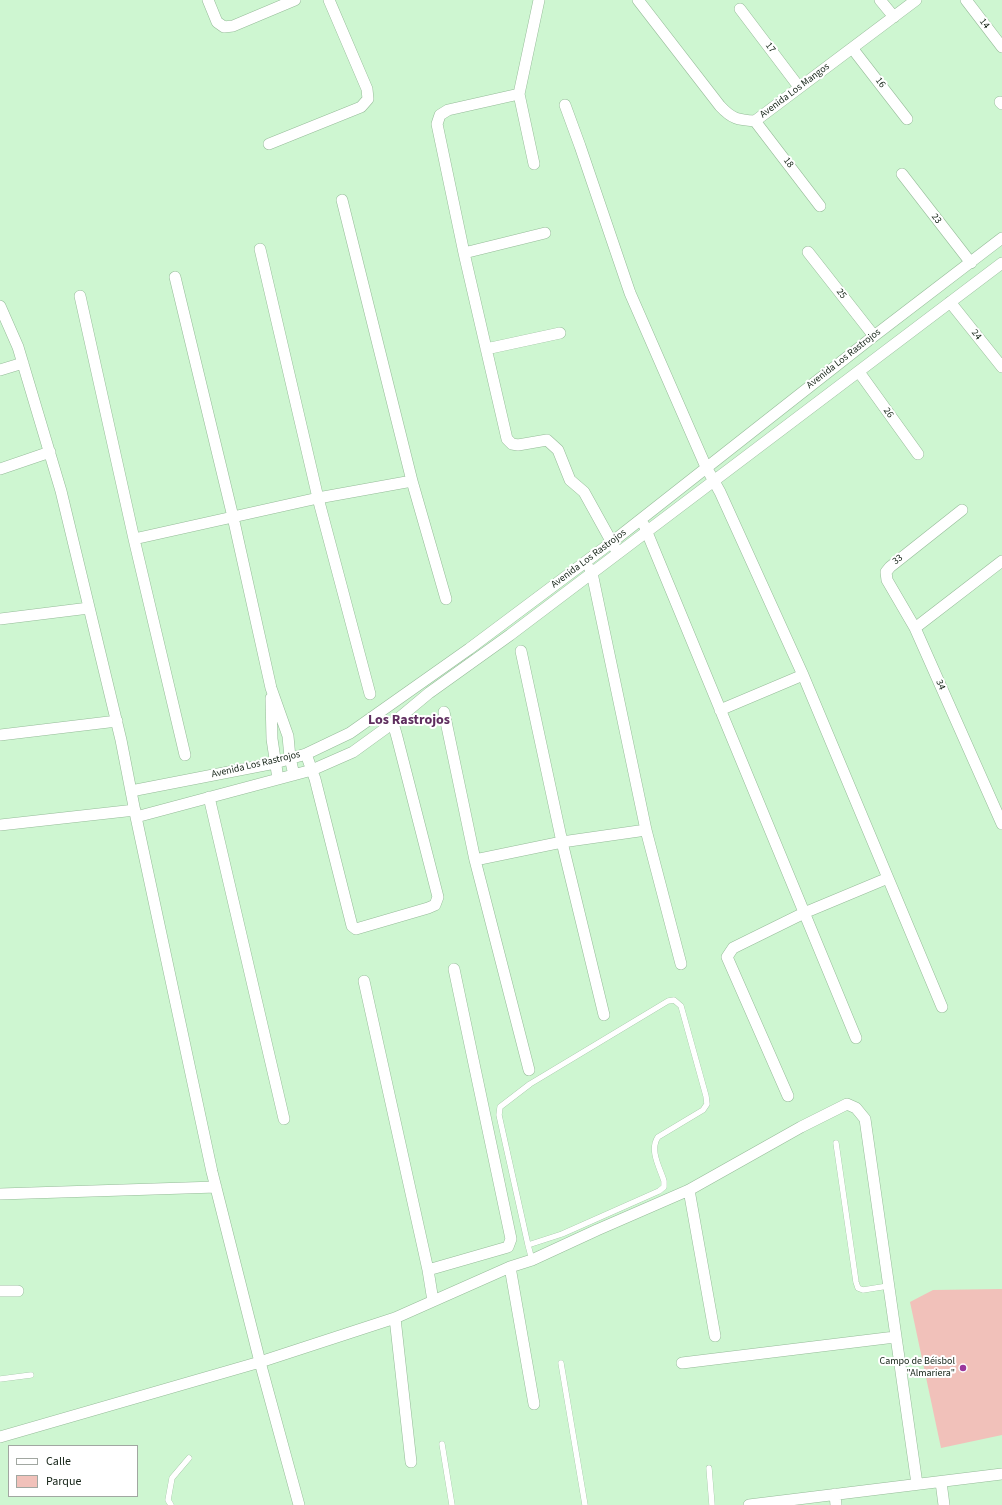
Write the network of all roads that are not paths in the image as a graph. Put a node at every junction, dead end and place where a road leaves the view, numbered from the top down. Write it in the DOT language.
graph roads {
  1 [pos="208,0"];
  2 [pos="295,0"];
  3 [pos="329,0"];
  4 [pos="539,0"];
  5 [pos="638,0"];
  6 [pos="880,0"];
  7 [pos="916,0"];
  8 [pos="966,0"];
  9 [pos="740,9"];
  10 [pos="894,16"];
  11 [pos="1002,47"];
  12 [pos="852,48"];
  13 [pos="799,87"];
  14 [pos="519,94"];
  15 [pos="565,105"];
  16 [pos="907,119"];
  17 [pos="755,121"];
  18 [pos="269,144"];
  19 [pos="534,164"];
  20 [pos="902,174"];
  21 [pos="342,200"];
  22 [pos="820,206"];
  23 [pos="545,233"];
  24 [pos="1002,238"];
  25 [pos="260,249"];
  26 [pos="808,252"];
  27 [pos="464,253"];
  28 [pos="971,263"];
  29 [pos="1002,263"];
  30 [pos="175,277"];
  31 [pos="80,296"];
  32 [pos="950,302"];
  33 [pos="0,306"];
  34 [pos="560,333"];
  35 [pos="874,336"];
  36 [pos="486,349"];
  37 [pos="23,364"];
  38 [pos="1002,367"];
  39 [pos="0,370"];
  40 [pos="859,372"];
  41 [pos="50,452"];
  42 [pos="918,454"];
  43 [pos="706,466"];
  44 [pos="0,469"];
  45 [pos="412,481"];
  46 [pos="714,482"];
  47 [pos="318,498"];
  48 [pos="962,510"];
  49 [pos="233,517"];
  50 [pos="642,519"];
  51 [pos="647,532"];
  52 [pos="134,539"];
  53 [pos="612,542"];
  54 [pos="618,553"];
  55 [pos="586,561"];
  56 [pos="1002,561"];
  57 [pos="592,574"];
  58 [pos="446,599"];
  59 [pos="89,608"];
  60 [pos="0,619"];
  61 [pos="915,628"];
  62 [pos="521,651"];
  63 [pos="803,675"];
  64 [pos="271,688"];
  65 [pos="370,694"];
  66 [pos="720,710"];
  67 [pos="444,712"];
  68 [pos="117,721"];
  69 [pos="393,723"];
  70 [pos="0,735"];
  71 [pos="306,754"];
  72 [pos="185,755"];
  73 [pos="290,758"];
  74 [pos="275,763"];
  75 [pos="312,770"];
  76 [pos="294,775"];
  77 [pos="278,779"];
  78 [pos="131,791"];
  79 [pos="209,797"];
  80 [pos="136,813"];
  81 [pos="0,824"];
  82 [pos="1002,824"];
  83 [pos="646,830"];
  84 [pos="562,842"];
  85 [pos="475,860"];
  86 [pos="888,878"];
  87 [pos="804,913"];
  88 [pos="681,964"];
  89 [pos="454,969"];
  90 [pos="364,981"];
  91 [pos="942,1008"];
  92 [pos="604,1015"];
  93 [pos="856,1038"];
  94 [pos="529,1070"];
  95 [pos="788,1096"];
  96 [pos="284,1119"];
  97 [pos="836,1143"];
  98 [pos="216,1187"];
  99 [pos="689,1190"];
  100 [pos="0,1194"];
  101 [pos="528,1245"];
  102 [pos="532,1260"];
  103 [pos="510,1268"];
  104 [pos="428,1270"];
  105 [pos="888,1286"];
  106 [pos="0,1291"];
  107 [pos="18,1291"];
  108 [pos="433,1301"];
  109 [pos="395,1318"];
  110 [pos="715,1336"];
  111 [pos="895,1337"];
  112 [pos="260,1362"];
  113 [pos="561,1362"];
  114 [pos="682,1363"];
  115 [pos="31,1375"];
  116 [pos="0,1379"];
  117 [pos="534,1404"];
  118 [pos="0,1437"];
  119 [pos="442,1444"];
  120 [pos="189,1458"];
  121 [pos="411,1462"];
  122 [pos="710,1468"];
  123 [pos="1002,1474"];
  124 [pos="942,1482"];
  125 [pos="917,1484"];
  126 [pos="836,1500"];
  127 [pos="171,1505"];
  128 [pos="299,1505"];
  129 [pos="452,1505"];
  130 [pos="585,1505"];
  131 [pos="712,1505"];
  132 [pos="749,1505"];
  133 [pos="944,1505"];
  1 -- 2 [label="street"];
  3 -- 18 [label="street"];
  4 -- 14 [label="street"];
  5 -- 17 [label="street, Avenida Los Mangos"];
  6 -- 10 [label="street"];
  7 -- 10 [label="street, Avenida Los Mangos"];
  8 -- 11 [label="street, 14"];
  9 -- 13 [label="street, 17"];
  10 -- 12 [label="street, Avenida Los Mangos"];
  12 -- 13 [label="street, Avenida Los Mangos"];
  12 -- 16 [label="street, 16"];
  13 -- 17 [label="street, Avenida Los Mangos"];
  14 -- 19 [label="street"];
  14 -- 27 [label="street"];
  15 -- 43 [label="street"];
  17 -- 22 [label="street, 18"];
  20 -- 28 [label="street, 23"];
  21 -- 45 [label="street"];
  23 -- 27 [label="street"];
  24 -- 28 [label="street, Avenida Los Rastrojos"];
  25 -- 47 [label="street"];
  26 -- 35 [label="street, 25"];
  27 -- 36 [label="street"];
  28 -- 35 [label="street, Avenida Los Rastrojos"];
  29 -- 32 [label="street, Avenida Los Rastrojos"];
  30 -- 49 [label="street"];
  31 -- 52 [label="street"];
  32 -- 38 [label="street, 24"];
  32 -- 40 [label="street, Avenida Los Rastrojos"];
  33 -- 37 [label="street"];
  34 -- 36 [label="street"];
  35 -- 43 [label="street, Avenida Los Rastrojos"];
  36 -- 53 [label="street"];
  37 -- 39 [label="street"];
  37 -- 41 [label="street"];
  40 -- 42 [label="street, 26"];
  40 -- 46 [label="street, Avenida Los Rastrojos"];
  41 -- 44 [label="street"];
  41 -- 59 [label="street"];
  43 -- 46 [label="street"];
  43 -- 50 [label="street, Avenida Los Rastrojos"];
  45 -- 47 [label="street"];
  45 -- 58 [label="street"];
  46 -- 51 [label="street, Avenida Los Rastrojos"];
  46 -- 63 [label="street"];
  47 -- 49 [label="street"];
  47 -- 65 [label="street"];
  48 -- 61 [label="street, 33"];
  49 -- 52 [label="street"];
  49 -- 64 [label="street"];
  50 -- 51 [label="street"];
  50 -- 53 [label="street, Avenida Los Rastrojos"];
  51 -- 54 [label="street, Avenida Los Rastrojos"];
  51 -- 66 [label="street"];
  52 -- 72 [label="street"];
  53 -- 54 [label="street"];
  53 -- 55 [label="street, Avenida Los Rastrojos"];
  54 -- 57 [label="street, Avenida Los Rastrojos"];
  55 -- 57 [label="street"];
  55 -- 71 [label="street, Avenida Los Rastrojos"];
  56 -- 61 [label="street"];
  57 -- 69 [label="street, Avenida Los Rastrojos"];
  57 -- 83 [label="street"];
  59 -- 60 [label="street"];
  59 -- 68 [label="street"];
  61 -- 82 [label="street, 34"];
  62 -- 84 [label="street"];
  63 -- 66 [label="street"];
  63 -- 86 [label="street"];
  64 -- 73 [label="street"];
  64 -- 74 [label="street"];
  66 -- 87 [label="street"];
  67 -- 85 [label="street"];
  68 -- 70 [label="street"];
  68 -- 78 [label="street"];
  69 -- 75 [label="street, Avenida Los Rastrojos"];
  69 -- 75 [label="street"];
  71 -- 73 [label="street, Avenida Los Rastrojos"];
  71 -- 75 [label="street"];
  73 -- 74 [label="street, Avenida Los Rastrojos"];
  73 -- 76 [label="street"];
  74 -- 77 [label="street"];
  74 -- 78 [label="street, Avenida Los Rastrojos"];
  75 -- 76 [label="street, Avenida Los Rastrojos"];
  76 -- 77 [label="street, Avenida Los Rastrojos"];
  77 -- 79 [label="street, Avenida Los Rastrojos"];
  78 -- 80 [label="street"];
  79 -- 80 [label="street, Avenida Los Rastrojos"];
  79 -- 96 [label="street"];
  80 -- 81 [label="street, Avenida Los Rastrojos"];
  80 -- 98 [label="street"];
  83 -- 84 [label="street"];
  83 -- 88 [label="street"];
  84 -- 85 [label="street"];
  84 -- 92 [label="street"];
  85 -- 94 [label="street"];
  86 -- 87 [label="street"];
  86 -- 91 [label="street"];
  87 -- 93 [label="street"];
  87 -- 95 [label="street"];
  89 -- 104 [label="street"];
  90 -- 104 [label="street"];
  97 -- 105 [label="lane"];
  98 -- 100 [label="street"];
  98 -- 112 [label="street"];
  99 -- 102 [label="street"];
  99 -- 105 [label="street"];
  99 -- 110 [label="street"];
  101 -- 101 [label="lane"];
  101 -- 102 [label="lane"];
  102 -- 103 [label="street"];
  103 -- 108 [label="street"];
  103 -- 117 [label="street"];
  104 -- 108 [label="street"];
  105 -- 111 [label="street"];
  106 -- 107 [label="street"];
  108 -- 109 [label="street"];
  109 -- 112 [label="street"];
  109 -- 121 [label="street"];
  111 -- 114 [label="street"];
  111 -- 125 [label="street"];
  112 -- 118 [label="street"];
  112 -- 128 [label="street"];
  113 -- 130 [label="lane"];
  115 -- 116 [label="lane"];
  119 -- 129 [label="lane"];
  120 -- 127 [label="lane"];
  122 -- 131 [label="lane"];
  123 -- 124 [label="street"];
  124 -- 125 [label="street"];
  124 -- 133 [label="street"];
  125 -- 126 [label="street"];
  126 -- 132 [label="street"];
}
